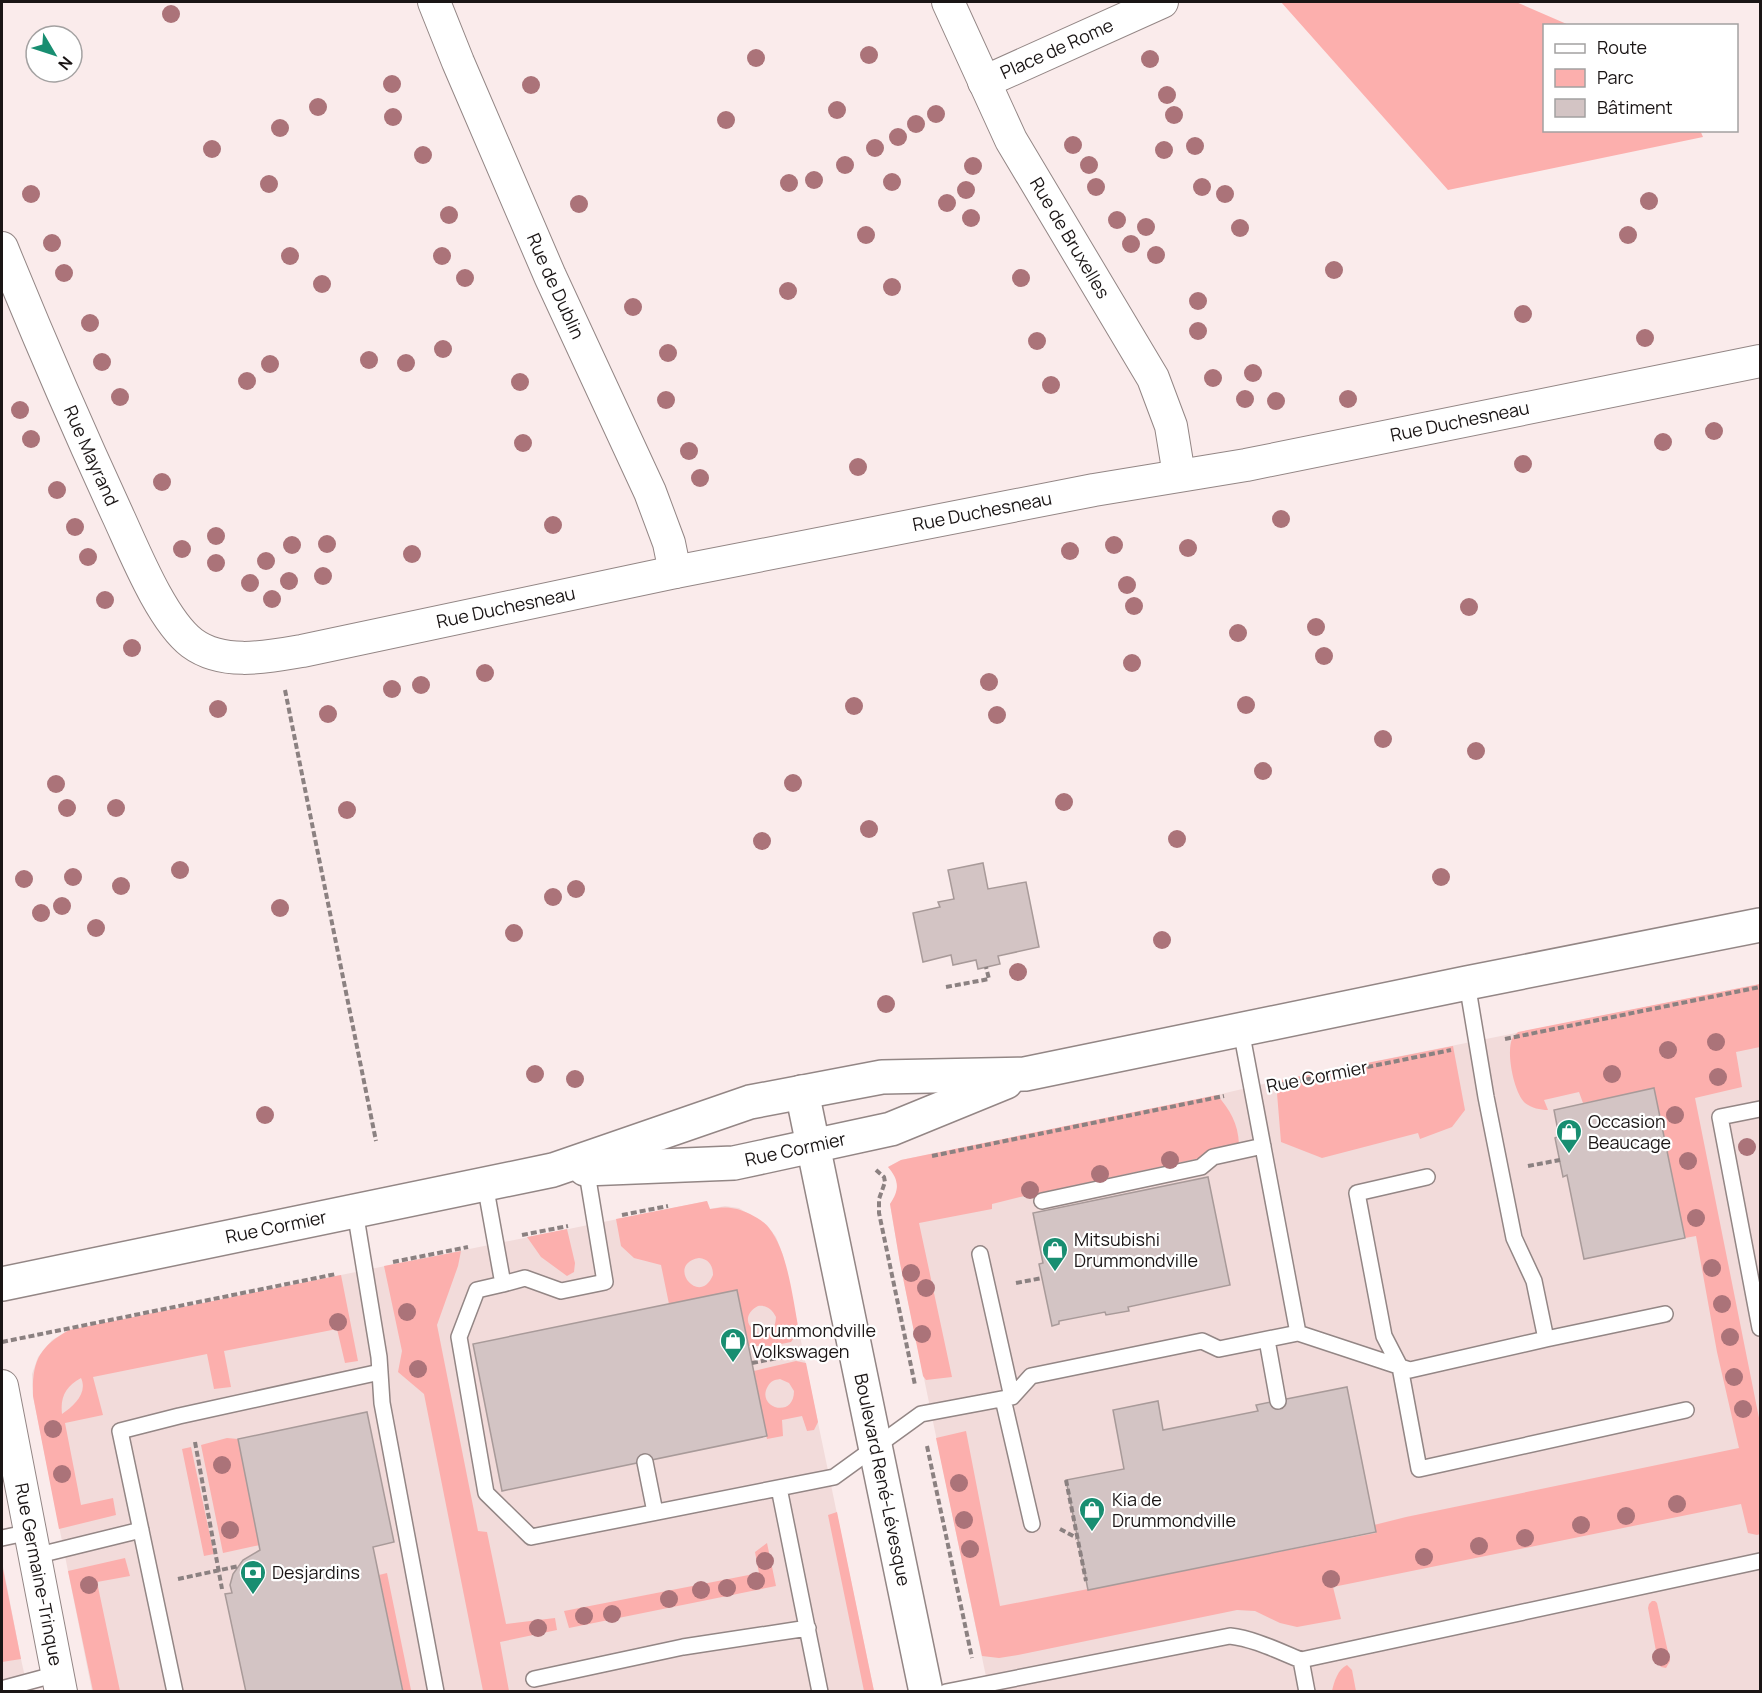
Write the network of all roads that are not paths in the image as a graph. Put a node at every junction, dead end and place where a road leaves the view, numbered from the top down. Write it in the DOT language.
graph roads {
  1 [pos="434,2"];
  2 [pos="948,2"];
  3 [pos="1162,2"];
  4 [pos="984,82"];
  5 [pos="2,248"];
  6 [pos="1761,361"];
  7 [pos="1179,475"];
  8 [pos="675,572"];
  9 [pos="204,650"];
  10 [pos="1761,925"];
  11 [pos="1467,983"];
  12 [pos="1240,1030"];
  13 [pos="1024,1074"];
  14 [pos="802,1092"];
  15 [pos="1761,1110"];
  16 [pos="812,1146"];
  17 [pos="1263,1146"];
  18 [pos="585,1164"];
  19 [pos="1427,1177"];
  20 [pos="485,1184"];
  21 [pos="1042,1201"];
  22 [pos="355,1211"];
  23 [pos="980,1254"];
  24 [pos="2,1284"];
  25 [pos="503,1284"];
  26 [pos="1665,1314"];
  27 [pos="1761,1328"];
  28 [pos="1298,1333"];
  29 [pos="1546,1339"];
  30 [pos="1267,1340"];
  31 [pos="1400,1367"];
  32 [pos="380,1372"];
  33 [pos="2,1386"];
  34 [pos="1007,1398"];
  35 [pos="1278,1401"];
  36 [pos="1686,1410"];
  37 [pos="875,1446"];
  38 [pos="645,1462"];
  39 [pos="779,1488"];
  40 [pos="655,1512"];
  41 [pos="1032,1524"];
  42 [pos="141,1530"];
  43 [pos="22,1542"];
  44 [pos="1761,1561"];
  45 [pos="808,1628"];
  46 [pos="1301,1660"];
  47 [pos="534,1679"];
  48 [pos="59,1683"];
  49 [pos="4,1692"];
  50 [pos="175,1692"];
  51 [pos="436,1692"];
  52 [pos="820,1692"];
  53 [pos="926,1692"];
  54 [pos="946,1692"];
  55 [pos="1307,1692"];
  1 -- 8 [label="street, Rue de Dublin"];
  2 -- 4 [label="street, Rue de Bruxelles"];
  3 -- 4 [label="street, Place de Rome"];
  4 -- 7 [label="street, Rue de Bruxelles"];
  5 -- 9 [label="street, Rue Mayrand"];
  6 -- 7 [label="street, Rue Duchesneau"];
  7 -- 8 [label="street, Rue Duchesneau"];
  8 -- 9 [label="street, Rue Duchesneau"];
  10 -- 11 [label="street, Rue Cormier"];
  11 -- 12 [label="street, Rue Cormier"];
  11 -- 29 [label="lane"];
  12 -- 13 [label="street, Rue Cormier"];
  12 -- 17 [label="lane"];
  13 -- 14 [label="street, Rue Cormier"];
  13 -- 16 [label="street, Rue Cormier"];
  14 -- 16 [label="street, Boulevard René-Lévesque"];
  14 -- 18 [label="street, Rue Cormier"];
  15 -- 27 [label="lane"];
  16 -- 18 [label="street, Rue Cormier"];
  16 -- 37 [label="street, Boulevard René-Lévesque"];
  17 -- 21 [label="lane"];
  17 -- 28 [label="lane"];
  18 -- 20 [label="street, Rue Cormier"];
  18 -- 25 [label="lane"];
  19 -- 31 [label="lane"];
  20 -- 22 [label="street, Rue Cormier"];
  20 -- 25 [label="lane"];
  22 -- 24 [label="street, Rue Cormier"];
  22 -- 32 [label="lane"];
  23 -- 34 [label="lane"];
  25 -- 40 [label="lane"];
  26 -- 29 [label="lane"];
  28 -- 30 [label="lane"];
  28 -- 31 [label="lane"];
  29 -- 31 [label="lane"];
  30 -- 34 [label="lane"];
  30 -- 35 [label="lane"];
  31 -- 36 [label="lane"];
  32 -- 42 [label="lane"];
  32 -- 51 [label="lane"];
  33 -- 43 [label="street, Rue Germaine-Trinque"];
  34 -- 37 [label="lane"];
  34 -- 41 [label="lane"];
  37 -- 39 [label="lane"];
  37 -- 53 [label="street, Boulevard René-Lévesque"];
  38 -- 40 [label="lane"];
  39 -- 40 [label="lane"];
  39 -- 45 [label="lane"];
  42 -- 43 [label="lane"];
  42 -- 50 [label="lane"];
  43 -- 48 [label="street, Rue Germaine-Trinque"];
  44 -- 46 [label="lane"];
  45 -- 47 [label="lane"];
  45 -- 52 [label="lane"];
  46 -- 54 [label="lane"];
  46 -- 55 [label="lane"];
  48 -- 49 [label="lane"];
}
